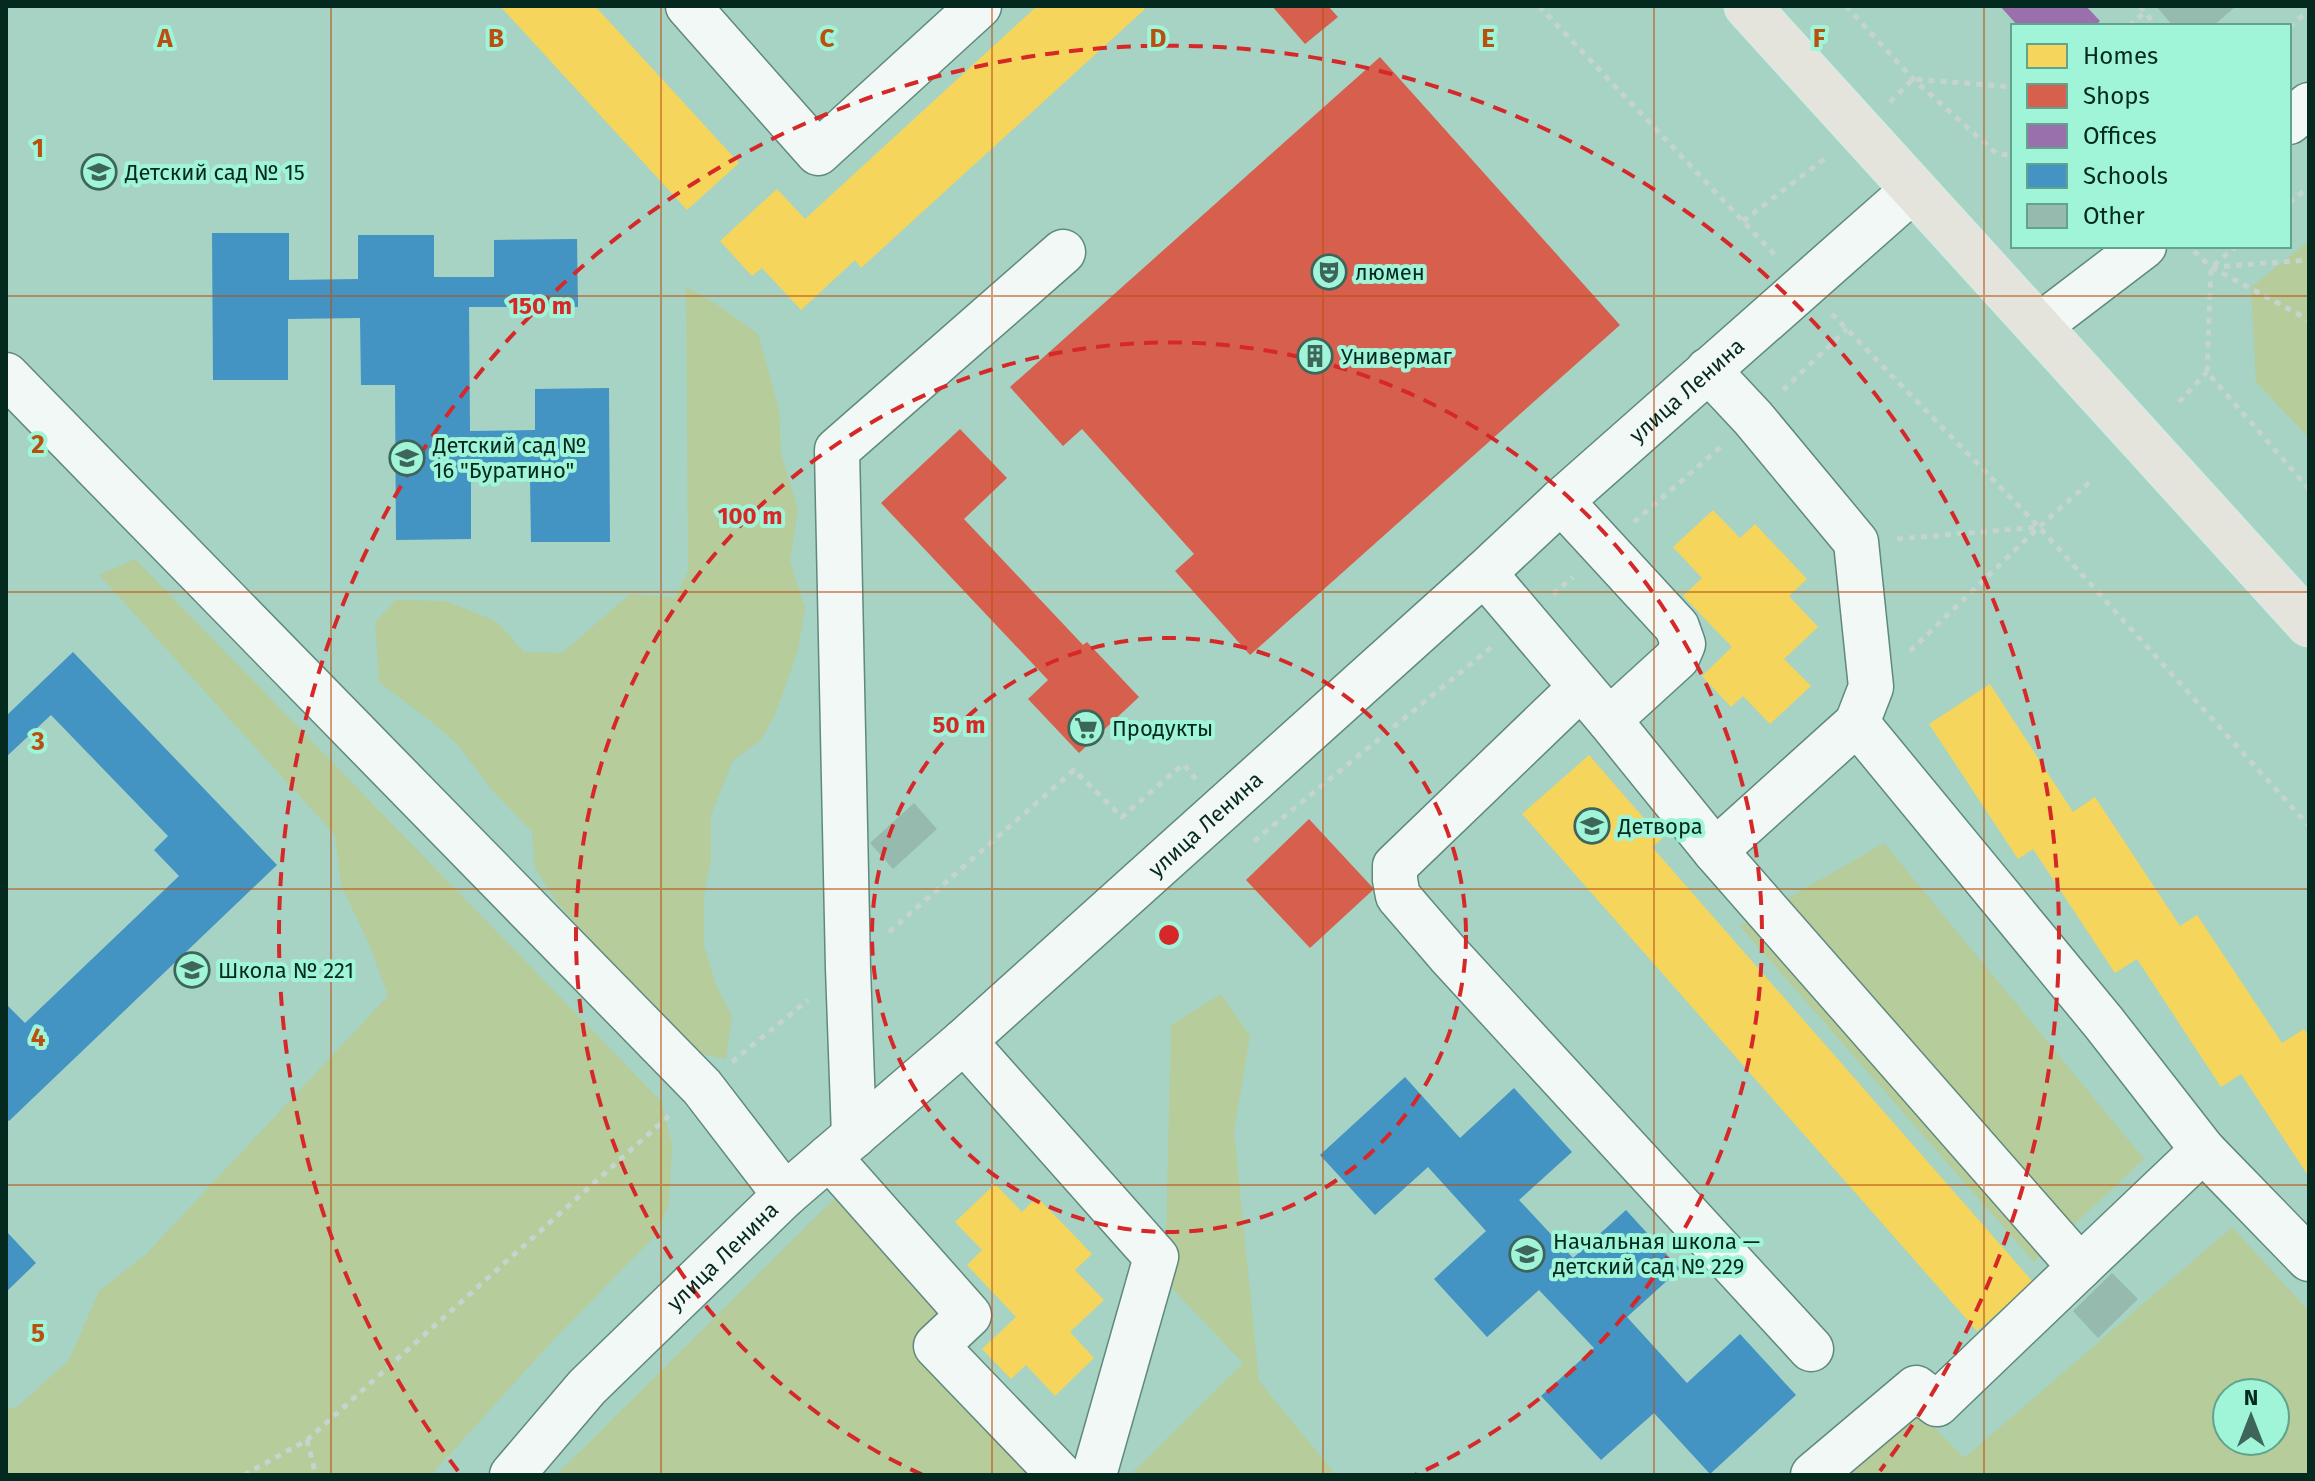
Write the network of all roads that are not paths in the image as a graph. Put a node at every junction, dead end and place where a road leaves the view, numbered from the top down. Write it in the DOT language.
graph roads {
  1 [pos="688,6"];
  2 [pos="979,6"];
  3 [pos="1747,6"];
  4 [pos="2309,105"];
  5 [pos="2291,120"];
  6 [pos="1913,190"];
  7 [pos="2141,248"];
  8 [pos="1063,252"];
  9 [pos="2039,326"];
  10 [pos="1708,370"];
  11 [pos="6,375"];
  12 [pos="1561,501"];
  13 [pos="1484,573"];
  14 [pos="2309,624"];
  15 [pos="1580,688"];
  16 [pos="1864,705"];
  17 [pos="1609,720"];
  18 [pos="1715,851"];
  19 [pos="964,1041"];
  20 [pos="842,1146"];
  21 [pos="2203,1150"];
  22 [pos="785,1195"];
  23 [pos="2309,1259"];
  24 [pos="2080,1267"];
  25 [pos="1811,1349"];
  26 [pos="512,1475"];
  27 [pos="1060,1475"];
  28 [pos="1094,1475"];
  29 [pos="1813,1475"];
  1 -- 2 [label="street"];
  3 -- 6 [label="main road"];
  4 -- 5 [label="street"];
  6 -- 9 [label="main road"];
  6 -- 10 [label="street, улица Ленина"];
  7 -- 9 [label="street"];
  8 -- 20 [label="street"];
  9 -- 14 [label="main road"];
  10 -- 12 [label="street, улица Ленина"];
  10 -- 16 [label="street"];
  11 -- 22 [label="street"];
  12 -- 13 [label="street, улица Ленина"];
  12 -- 17 [label="street"];
  13 -- 15 [label="street"];
  13 -- 19 [label="street, улица Ленина"];
  15 -- 17 [label="street"];
  15 -- 25 [label="street"];
  16 -- 18 [label="street"];
  16 -- 21 [label="street"];
  17 -- 18 [label="street"];
  18 -- 24 [label="street"];
  19 -- 20 [label="street, улица Ленина"];
  19 -- 28 [label="street"];
  20 -- 22 [label="street, улица Ленина"];
  20 -- 27 [label="street"];
  21 -- 23 [label="street"];
  21 -- 24 [label="street"];
  22 -- 26 [label="street, улица Ленина"];
  24 -- 29 [label="street"];
}
